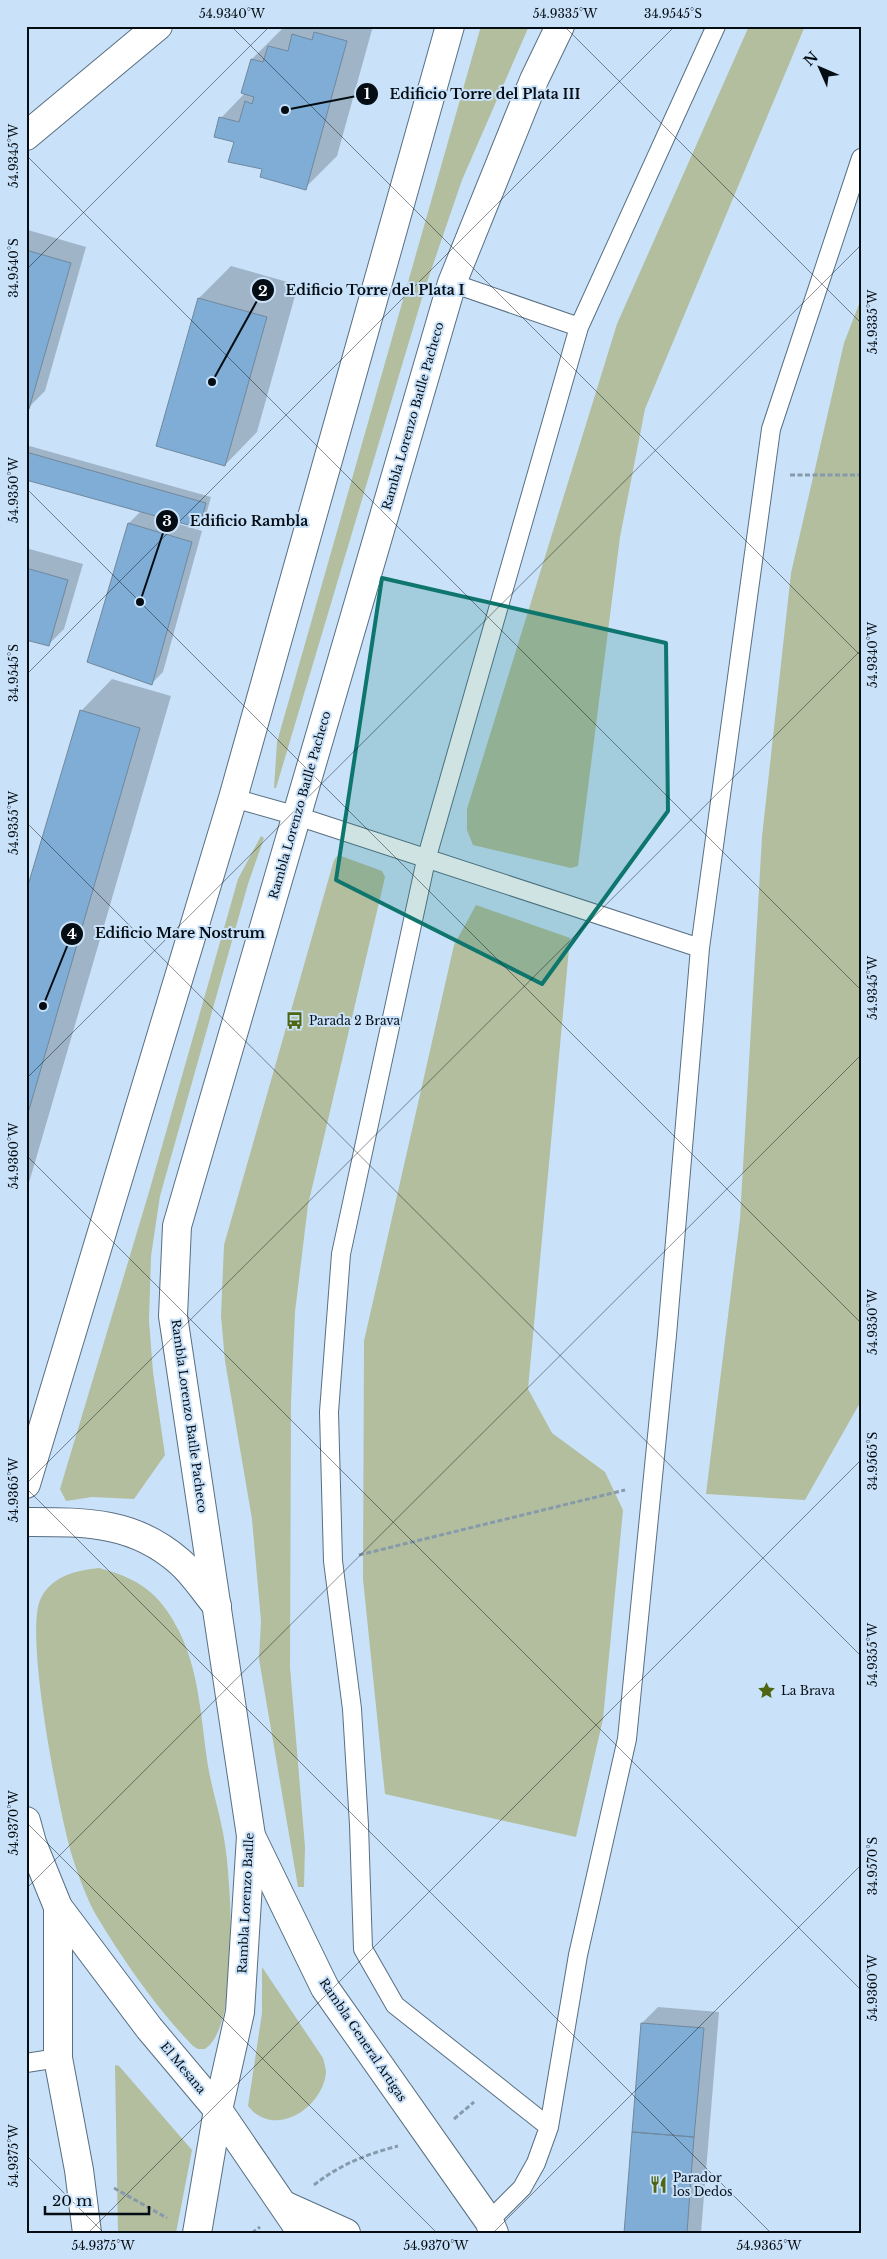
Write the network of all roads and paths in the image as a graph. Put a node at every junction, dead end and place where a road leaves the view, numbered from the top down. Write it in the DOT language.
graph roads {
  1 [pos="158,26"];
  2 [pos="450,26"];
  3 [pos="560,26"];
  4 [pos="716,26"];
  5 [pos="26,136"];
  6 [pos="861,158"];
  7 [pos="452,283"];
  8 [pos="579,327"];
  9 [pos="861,475"];
  10 [pos="764,476"];
  11 [pos="233,798"];
  12 [pos="297,816"];
  13 [pos="426,860"];
  14 [pos="700,948"];
  15 [pos="26,1484"];
  16 [pos="652,1484"];
  17 [pos="26,1522"];
  18 [pos="333,1561"];
  19 [pos="217,1606"];
  20 [pos="26,1821"];
  21 [pos="252,1836"];
  22 [pos="58,1906"];
  23 [pos="58,2058"];
  24 [pos="26,2063"];
  25 [pos="495,2085"];
  26 [pos="218,2110"];
  27 [pos="548,2128"];
  28 [pos="430,2138"];
  29 [pos="79,2170"];
  30 [pos="286,2206"];
  31 [pos="168,2219"];
  32 [pos="485,2229"];
  33 [pos="87,2233"];
  34 [pos="197,2233"];
  35 [pos="252,2233"];
  36 [pos="302,2233"];
  37 [pos="346,2233"];
  1 -- 5 [label="main road"];
  2 -- 11 [label="main road"];
  3 -- 7 [label="main road, Rambla Lorenzo Batlle Pacheco"];
  4 -- 8 [label="lane"];
  6 -- 10 [label="lane"];
  7 -- 8 [label="lane"];
  7 -- 12 [label="main road, Rambla Lorenzo Batlle Pacheco"];
  8 -- 13 [label="lane"];
  9 -- 10 [label="path"];
  10 -- 14 [label="lane"];
  11 -- 12 [label="lane"];
  11 -- 15 [label="main road"];
  12 -- 13 [label="lane"];
  12 -- 19 [label="main road, Rambla Lorenzo Batlle Pacheco"];
  13 -- 14 [label="lane"];
  13 -- 18 [label="lane"];
  14 -- 16 [label="lane"];
  16 -- 18 [label="path"];
  16 -- 27 [label="lane"];
  17 -- 19 [label="main road"];
  18 -- 25 [label="lane"];
  19 -- 21 [label="main road, Rambla Lorenzo Batlle"];
  20 -- 22 [label="main road"];
  21 -- 26 [label="main road, Rambla Lorenzo Batlle"];
  21 -- 28 [label="main road, Rambla General Artigas"];
  22 -- 23 [label="main road"];
  22 -- 26 [label="main road, El Mesana"];
  23 -- 24 [label="lane"];
  23 -- 29 [label="main road"];
  25 -- 27 [label="lane"];
  25 -- 28 [label="path"];
  26 -- 30 [label="main road, El Mesana"];
  26 -- 34 [label="main road"];
  27 -- 32 [label="lane"];
  28 -- 30 [label="path"];
  28 -- 32 [label="main road, Rambla General Artigas"];
  29 -- 31 [label="path"];
  29 -- 33 [label="main road"];
  30 -- 35 [label="path"];
  30 -- 36 [label="main road, El Mesana"];
  30 -- 37 [label="main road"];
}
